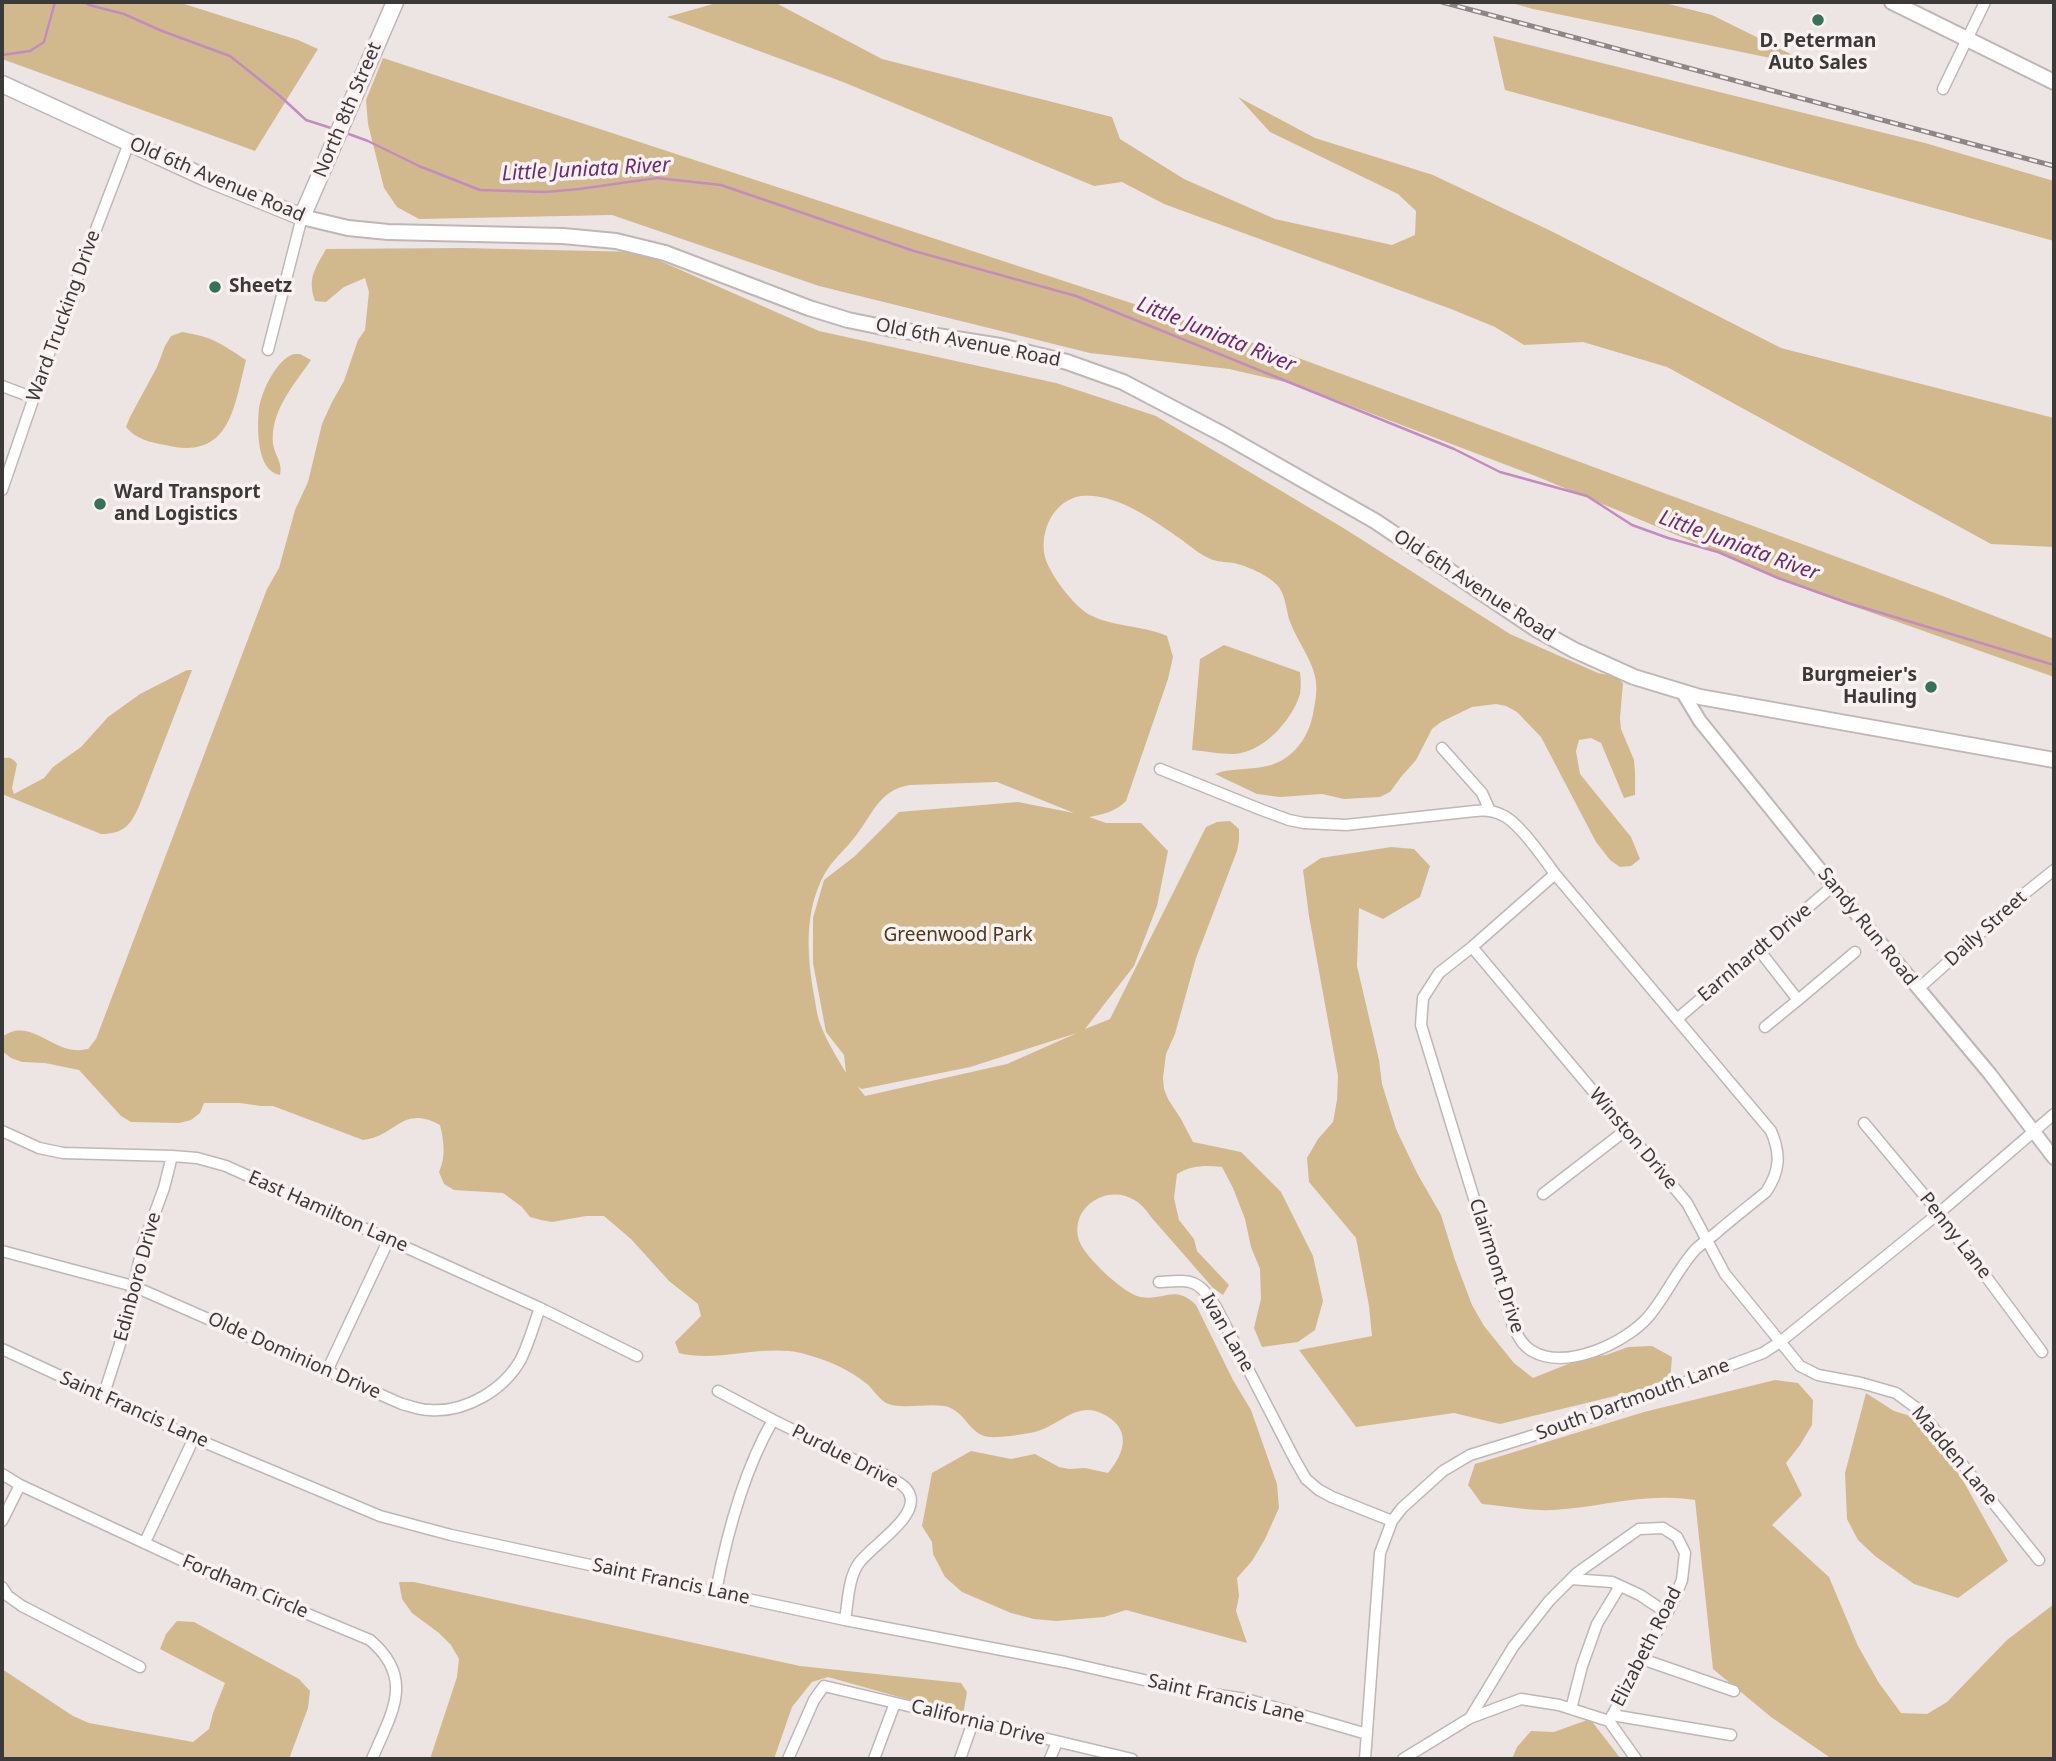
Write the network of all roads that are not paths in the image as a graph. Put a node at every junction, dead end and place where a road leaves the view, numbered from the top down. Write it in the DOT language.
graph roads {
  1 [pos="395,2"];
  2 [pos="1892,2"];
  3 [pos="1985,2"];
  4 [pos="1967,38"];
  5 [pos="2054,82"];
  6 [pos="2,84"];
  7 [pos="1943,89"];
  8 [pos="129,143"];
  9 [pos="302,217"];
  10 [pos="268,351"];
  11 [pos="2,386"];
  12 [pos="34,398"];
  13 [pos="2,490"];
  14 [pos="1683,693"];
  15 [pos="1442,748"];
  16 [pos="2054,760"];
  17 [pos="1160,769"];
  18 [pos="1490,811"];
  19 [pos="2054,870"];
  20 [pos="1555,874"];
  21 [pos="1833,886"];
  22 [pos="1472,947"];
  23 [pos="1759,950"];
  24 [pos="1855,953"];
  25 [pos="1918,989"];
  26 [pos="1798,1000"];
  27 [pos="1677,1019"];
  28 [pos="1765,1027"];
  29 [pos="2054,1114"];
  30 [pos="1864,1123"];
  31 [pos="1626,1130"];
  32 [pos="2034,1130"];
  33 [pos="2,1131"];
  34 [pos="172,1156"];
  35 [pos="2054,1158"];
  36 [pos="1543,1194"];
  37 [pos="1939,1213"];
  38 [pos="389,1239"];
  39 [pos="1706,1241"];
  40 [pos="2,1251"];
  41 [pos="1159,1282"];
  42 [pos="133,1286"];
  43 [pos="540,1308"];
  44 [pos="1780,1342"];
  45 [pos="2,1349"];
  46 [pos="2042,1352"];
  47 [pos="638,1356"];
  48 [pos="327,1371"];
  49 [pos="718,1391"];
  50 [pos="103,1397"];
  51 [pos="773,1420"];
  52 [pos="194,1438"];
  53 [pos="2,1474"];
  54 [pos="20,1485"];
  55 [pos="2,1521"];
  56 [pos="1392,1521"];
  57 [pos="145,1542"];
  58 [pos="2039,1560"];
  59 [pos="1571,1579"];
  60 [pos="1620,1586"];
  61 [pos="2,1587"];
  62 [pos="716,1591"];
  63 [pos="1667,1613"];
  64 [pos="845,1620"];
  65 [pos="1642,1659"];
  66 [pos="141,1667"];
  67 [pos="1734,1690"];
  68 [pos="895,1703"];
  69 [pos="1571,1709"];
  70 [pos="1470,1718"];
  71 [pos="1611,1718"];
  72 [pos="973,1722"];
  73 [pos="1367,1734"];
  74 [pos="1731,1735"];
  75 [pos="1057,1742"];
  76 [pos="1126,1758"];
  77 [pos="372,1759"];
  78 [pos="788,1759"];
  79 [pos="874,1759"];
  80 [pos="960,1759"];
  81 [pos="1050,1759"];
  82 [pos="1365,1759"];
  83 [pos="1403,1759"];
  84 [pos="1636,1759"];
  1 -- 9 [label="main road, North 8th Street"];
  2 -- 4 [label="main road"];
  3 -- 4 [label="street"];
  4 -- 5 [label="main road"];
  4 -- 7 [label="street"];
  6 -- 8 [label="main road, Old 6th Avenue Road"];
  8 -- 9 [label="main road, Old 6th Avenue Road"];
  8 -- 12 [label="street, Ward Trucking Drive"];
  9 -- 10 [label="street"];
  9 -- 14 [label="main road, Old 6th Avenue Road"];
  11 -- 12 [label="street"];
  12 -- 13 [label="street, Ward Trucking Drive"];
  14 -- 16 [label="main road, Old 6th Avenue Road"];
  14 -- 21 [label="street, Sandy Run Road"];
  15 -- 18 [label="street, Clairmont Drive"];
  17 -- 18 [label="street"];
  18 -- 20 [label="street, Clairmont Drive"];
  19 -- 25 [label="street, Daily Street"];
  20 -- 22 [label="street, Clairmont Drive"];
  20 -- 27 [label="street, Clairmont Drive"];
  21 -- 23 [label="street, Earnhardt Drive"];
  21 -- 25 [label="street, Sandy Run Road"];
  22 -- 31 [label="street, Winston Drive"];
  22 -- 39 [label="street, Clairmont Drive"];
  23 -- 26 [label="street"];
  23 -- 27 [label="street, Earnhardt Drive"];
  24 -- 26 [label="street"];
  25 -- 32 [label="street, Sandy Run Road"];
  26 -- 28 [label="street"];
  27 -- 39 [label="street, Clairmont Drive"];
  29 -- 32 [label="street, South Dartmouth Lane"];
  30 -- 37 [label="street, Penny Lane"];
  31 -- 36 [label="street"];
  31 -- 39 [label="street, Winston Drive"];
  32 -- 35 [label="street, Sandy Run Road"];
  32 -- 37 [label="street, South Dartmouth Lane"];
  33 -- 34 [label="street, East Hamilton Lane"];
  34 -- 38 [label="street, East Hamilton Lane"];
  34 -- 42 [label="street, Edinboro Drive"];
  37 -- 44 [label="street, South Dartmouth Lane"];
  37 -- 46 [label="street, Penny Lane"];
  38 -- 43 [label="street, East Hamilton Lane"];
  38 -- 48 [label="street"];
  39 -- 44 [label="street, Winston Drive"];
  40 -- 42 [label="street, Olde Dominion Drive"];
  41 -- 56 [label="street, Ivan Lane"];
  42 -- 48 [label="street, Olde Dominion Drive"];
  42 -- 50 [label="street, Edinboro Drive"];
  43 -- 47 [label="street, East Hamilton Lane"];
  43 -- 48 [label="street, Olde Dominion Drive"];
  44 -- 56 [label="street, South Dartmouth Lane"];
  44 -- 58 [label="street, Madden Lane"];
  45 -- 50 [label="street, Saint Francis Lane"];
  49 -- 51 [label="street, Purdue Drive"];
  50 -- 52 [label="street, Saint Francis Lane"];
  51 -- 62 [label="street"];
  51 -- 64 [label="street, Purdue Drive"];
  52 -- 57 [label="street"];
  52 -- 62 [label="street, Saint Francis Lane"];
  53 -- 54 [label="street, Fordham Circle"];
  54 -- 55 [label="street"];
  54 -- 57 [label="street, Fordham Circle"];
  56 -- 73 [label="street, South Dartmouth Lane"];
  57 -- 77 [label="street, Fordham Circle"];
  59 -- 60 [label="street"];
  59 -- 63 [label="street, Elizabeth Road"];
  59 -- 70 [label="street, Elizabeth Road"];
  60 -- 63 [label="street"];
  60 -- 69 [label="street"];
  61 -- 66 [label="street"];
  62 -- 64 [label="street, Saint Francis Lane"];
  63 -- 65 [label="street, Elizabeth Road"];
  64 -- 73 [label="street, Saint Francis Lane"];
  65 -- 67 [label="street"];
  65 -- 71 [label="street, Elizabeth Road"];
  68 -- 72 [label="street, California Drive"];
  68 -- 78 [label="street, California Drive"];
  68 -- 79 [label="street"];
  69 -- 70 [label="street"];
  69 -- 71 [label="street"];
  70 -- 83 [label="street"];
  71 -- 74 [label="street"];
  71 -- 84 [label="street"];
  72 -- 75 [label="street, California Drive"];
  72 -- 80 [label="street"];
  73 -- 82 [label="street, South Dartmouth Lane"];
  75 -- 76 [label="street, California Drive"];
  75 -- 81 [label="street"];
}
